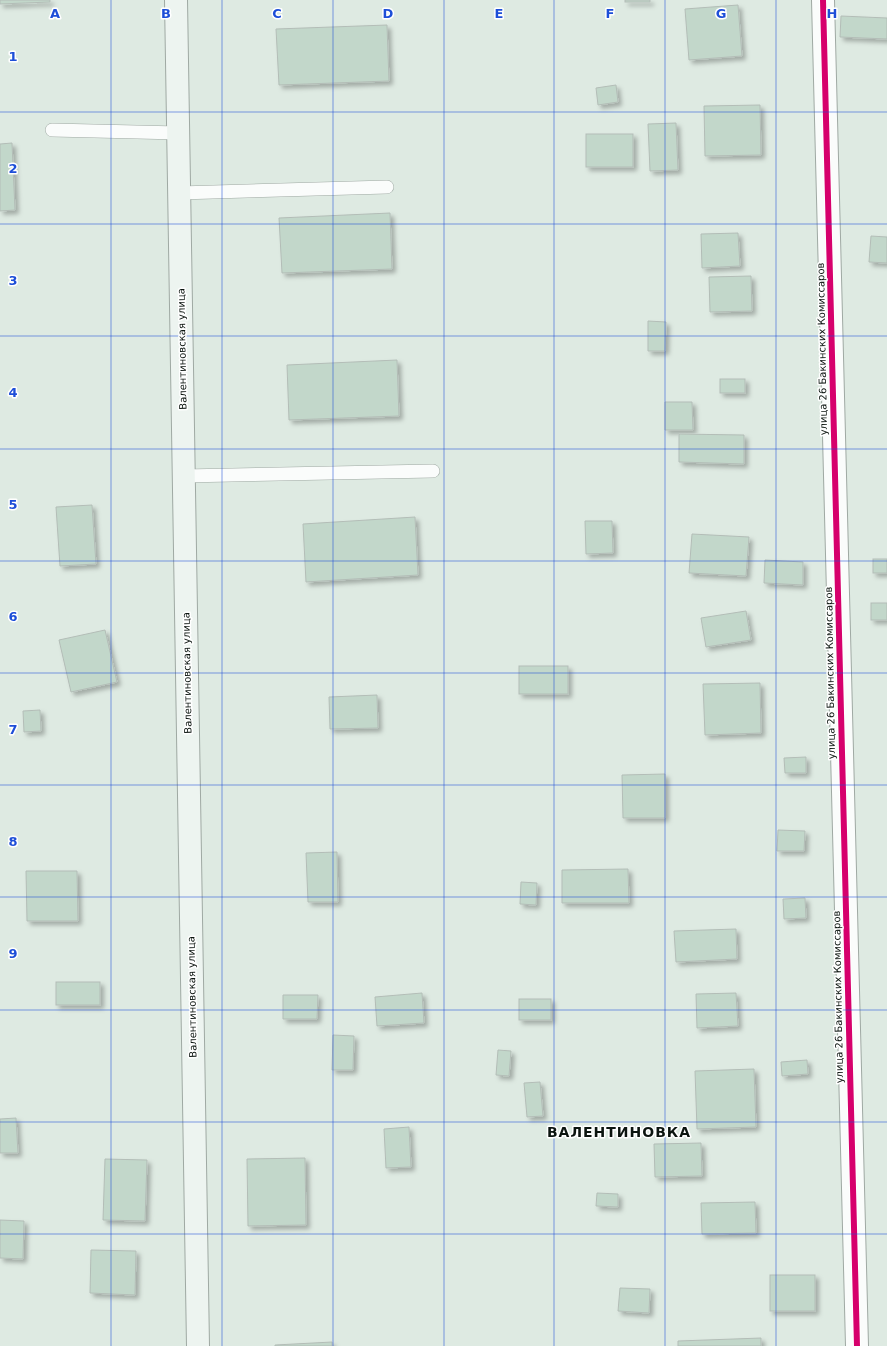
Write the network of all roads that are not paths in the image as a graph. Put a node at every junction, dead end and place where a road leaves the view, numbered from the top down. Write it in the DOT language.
graph roads {
  1 [pos="176,0"];
  2 [pos="823,0"];
  3 [pos="52,130"];
  4 [pos="179,133"];
  5 [pos="387,187"];
  6 [pos="179,193"];
  7 [pos="433,471"];
  8 [pos="184,476"];
  9 [pos="198,1346"];
  10 [pos="857,1346"];
  1 -- 4 [label="main road, Валентиновская улица"];
  2 -- 10 [label="street, улица 26 Бакинских Комиссаров"];
  3 -- 4 [label="lane"];
  4 -- 6 [label="main road, Валентиновская улица"];
  5 -- 6 [label="lane"];
  6 -- 8 [label="main road, Валентиновская улица"];
  7 -- 8 [label="lane"];
  8 -- 9 [label="main road, Валентиновская улица"];
}
